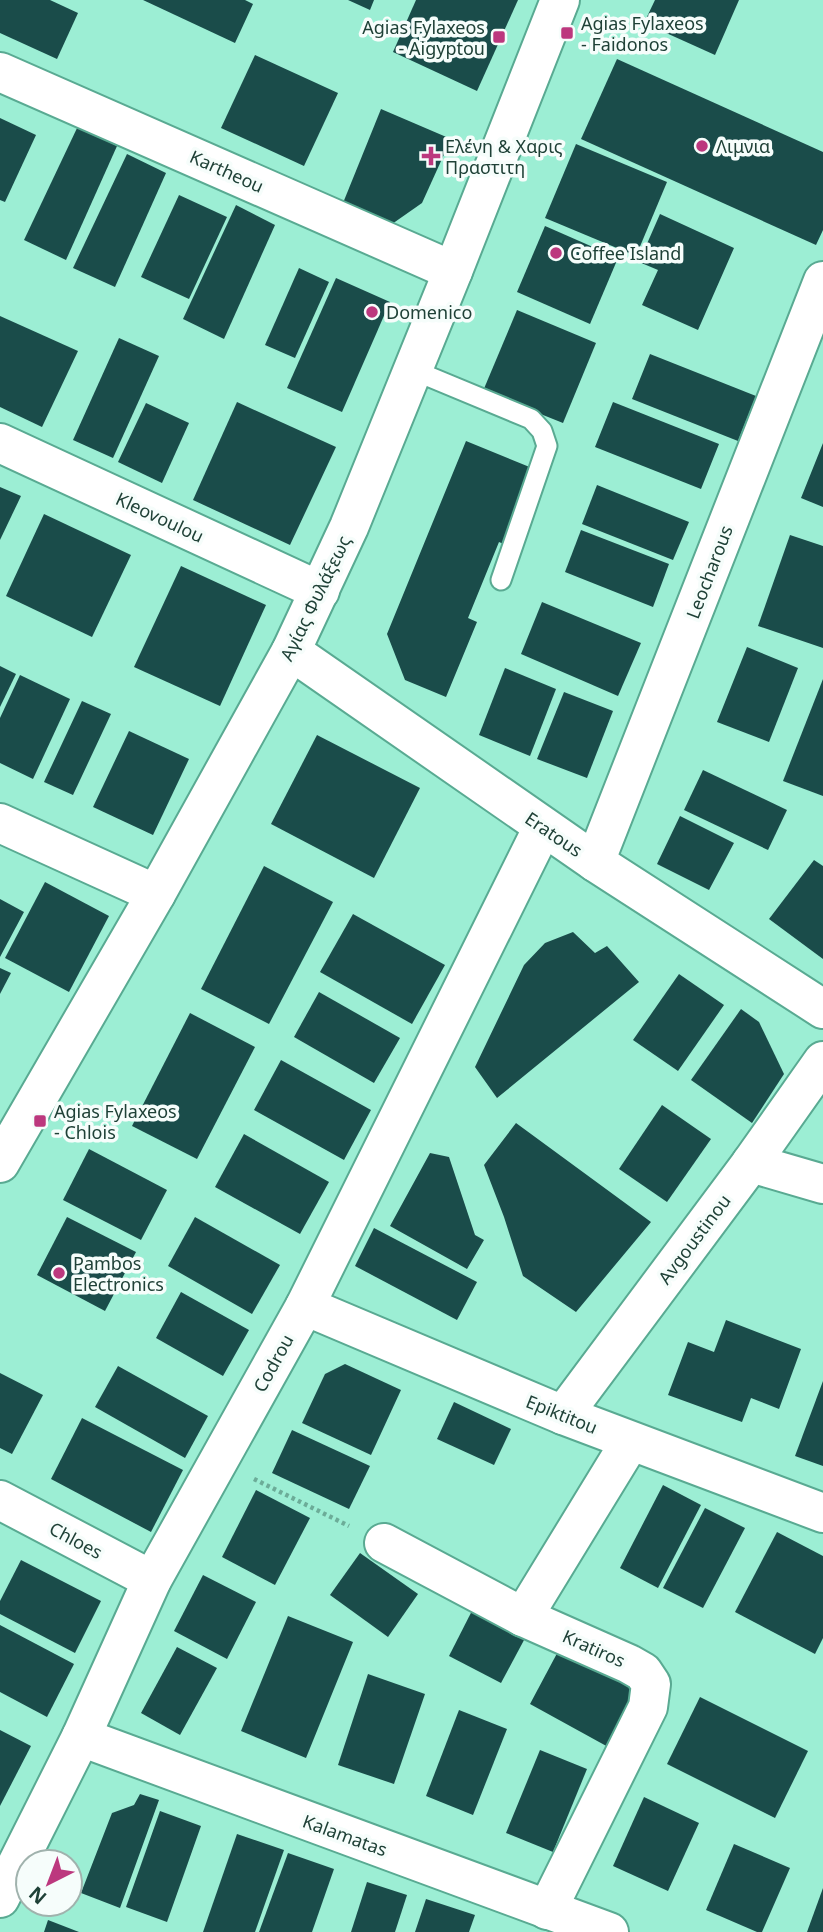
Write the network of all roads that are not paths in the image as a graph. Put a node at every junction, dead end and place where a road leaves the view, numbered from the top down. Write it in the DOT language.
graph roads {
  1 [pos="560,0"];
  2 [pos="0,72"];
  3 [pos="453,271"];
  4 [pos="823,281"];
  5 [pos="413,370"];
  6 [pos="0,443"];
  7 [pos="501,580"];
  8 [pos="320,591"];
  9 [pos="291,651"];
  10 [pos="0,823"];
  11 [pos="543,827"];
  12 [pos="596,862"];
  13 [pos="156,894"];
  14 [pos="823,1009"];
  15 [pos="823,1061"];
  16 [pos="0,1163"];
  17 [pos="751,1163"];
  18 [pos="823,1184"];
  19 [pos="304,1306"];
  20 [pos="563,1415"];
  21 [pos="630,1441"];
  22 [pos="0,1500"];
  23 [pos="823,1513"];
  24 [pos="384,1543"];
  25 [pos="152,1580"];
  26 [pos="523,1617"];
  27 [pos="81,1737"];
  28 [pos="0,1898"];
  29 [pos="547,1910"];
  30 [pos="608,1932"];
  1 -- 3 [label="street, Αγίας Φυλάξεως"];
  2 -- 3 [label="street, Kartheou"];
  3 -- 5 [label="street, Αγίας Φυλάξεως"];
  4 -- 12 [label="street, Leocharous"];
  5 -- 7 [label="lane"];
  5 -- 8 [label="street, Αγίας Φυλάξεως"];
  6 -- 8 [label="street, Kleovoulou"];
  8 -- 9 [label="street, Αγίας Φυλάξεως"];
  9 -- 11 [label="street, Eratous"];
  9 -- 13 [label="street, Αγίας Φυλάξεως"];
  10 -- 13 [label="street"];
  11 -- 12 [label="street, Eratous"];
  11 -- 19 [label="street, Codrou"];
  12 -- 14 [label="street, Eratous"];
  13 -- 16 [label="street, Αγίας Φυλάξεως"];
  15 -- 17 [label="street, Avgoustinou"];
  17 -- 18 [label="street"];
  17 -- 20 [label="street, Avgoustinou"];
  19 -- 20 [label="street, Epiktitou"];
  19 -- 25 [label="street, Codrou"];
  20 -- 21 [label="street, Epiktitou"];
  21 -- 23 [label="street, Epiktitou"];
  21 -- 26 [label="street"];
  22 -- 25 [label="street, Chloes"];
  24 -- 26 [label="street, Kratiros"];
  25 -- 27 [label="street, Codrou"];
  26 -- 29 [label="street, Kratiros"];
  27 -- 28 [label="street, Codrou"];
  27 -- 29 [label="street, Kalamatas"];
  29 -- 30 [label="street, Kalamatas"];
}
